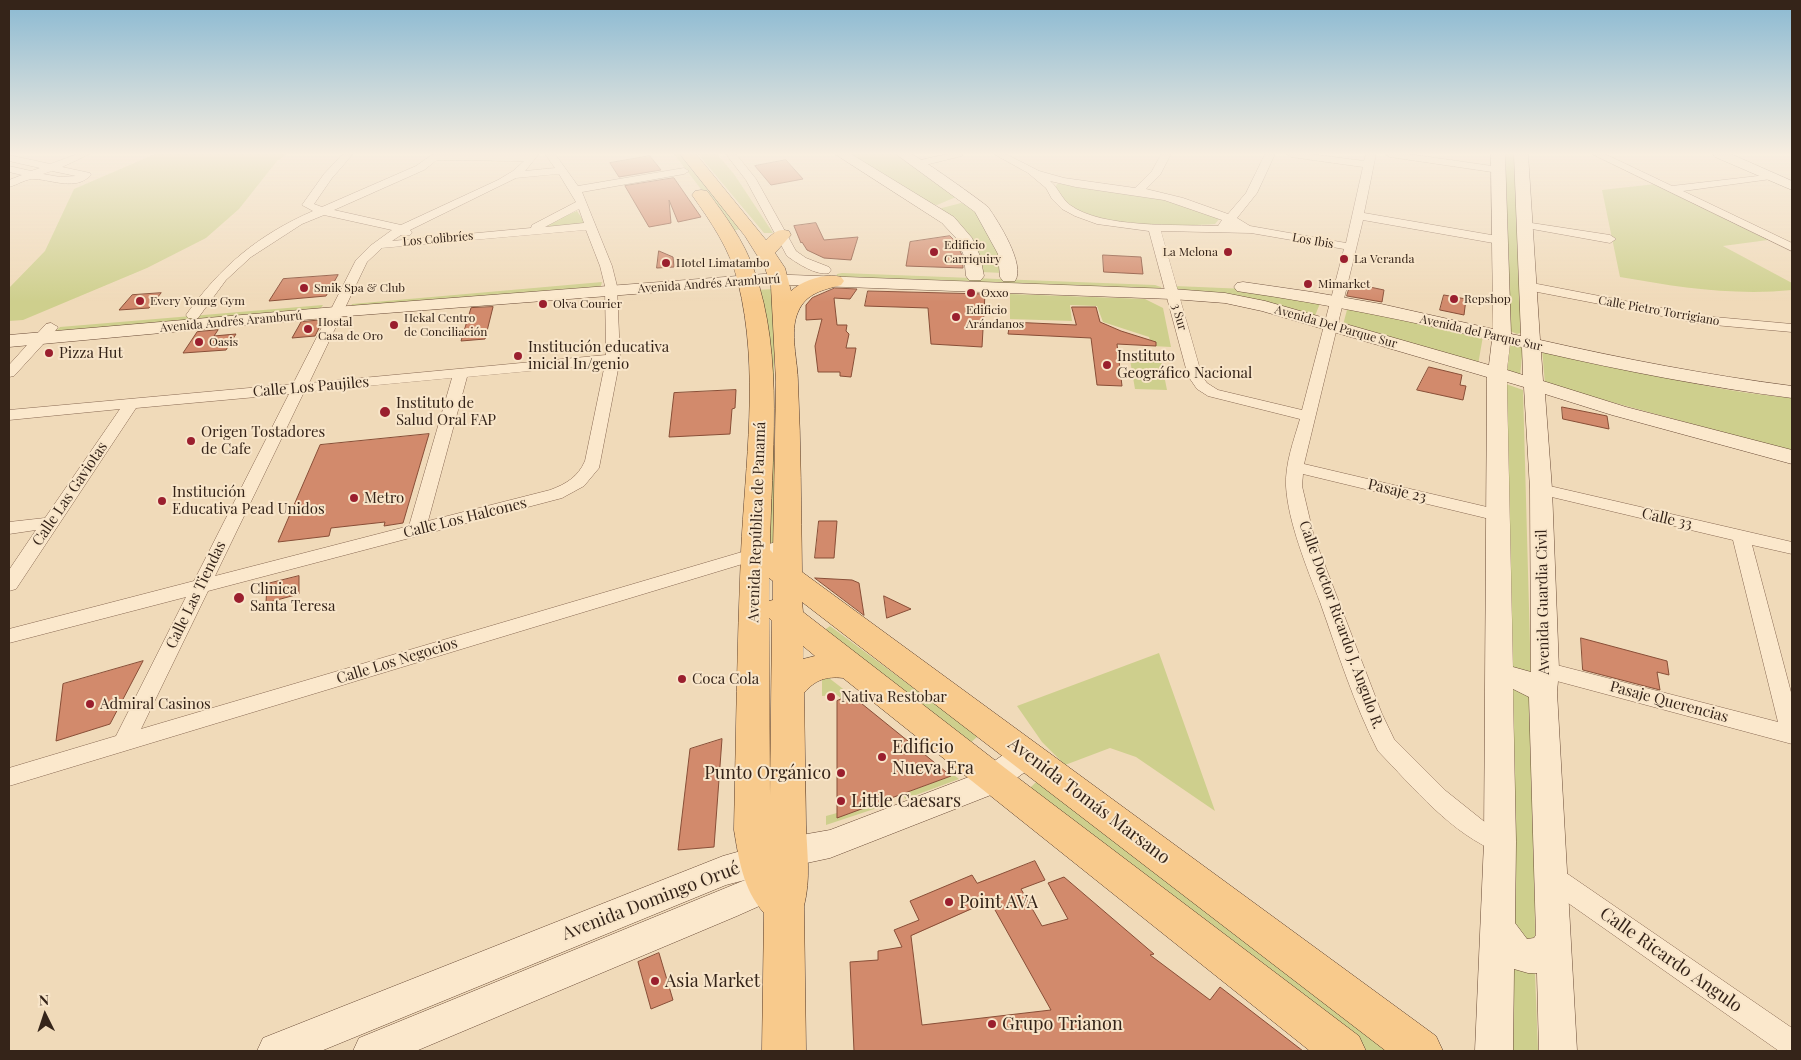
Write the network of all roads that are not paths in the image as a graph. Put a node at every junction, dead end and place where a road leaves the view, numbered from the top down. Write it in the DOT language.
graph roads {
  1 [pos="307,203"];
  2 [pos="337,203"];
  3 [pos="456,203"];
  4 [pos="710,203"];
  5 [pos="725,203"];
  6 [pos="765,203"];
  7 [pos="924,203"];
  8 [pos="947,203"];
  9 [pos="973,203"];
  10 [pos="1062,203"];
  11 [pos="1190,203"];
  12 [pos="1242,203"];
  13 [pos="1361,203"];
  14 [pos="1499,203"];
  15 [pos="1523,203"];
  16 [pos="1702,203"];
  17 [pos="582,204"];
  18 [pos="931,208"];
  19 [pos="322,210"];
  20 [pos="1358,216"];
  21 [pos="1230,219"];
  22 [pos="1525,225"];
  23 [pos="591,226"];
  24 [pos="1154,227"];
  25 [pos="1218,228"];
  26 [pos="403,229"];
  27 [pos="1251,230"];
  28 [pos="527,231"];
  29 [pos="752,233"];
  30 [pos="782,235"];
  31 [pos="729,236"];
  32 [pos="1610,239"];
  33 [pos="1499,240"];
  34 [pos="412,242"];
  35 [pos="378,245"];
  36 [pos="1351,247"];
  37 [pos="1792,247"];
  38 [pos="765,252"];
  39 [pos="746,274"];
  40 [pos="777,274"];
  41 [pos="829,275"];
  42 [pos="975,276"];
  43 [pos="1009,277"];
  44 [pos="611,285"];
  45 [pos="1527,286"];
  46 [pos="1170,288"];
  47 [pos="1337,301"];
  48 [pos="338,308"];
  49 [pos="193,315"];
  50 [pos="784,320"];
  51 [pos="1331,326"];
  52 [pos="1792,328"];
  53 [pos="9,330"];
  54 [pos="46,333"];
  55 [pos="1502,338"];
  56 [pos="9,341"];
  57 [pos="1531,344"];
  58 [pos="613,359"];
  59 [pos="9,373"];
  60 [pos="461,373"];
  61 [pos="1497,374"];
  62 [pos="1534,384"];
  63 [pos="298,388"];
  64 [pos="1792,392"];
  65 [pos="132,403"];
  66 [pos="9,415"];
  67 [pos="1308,416"];
  68 [pos="1792,457"];
  69 [pos="1295,467"];
  70 [pos="1541,489"];
  71 [pos="1498,515"];
  72 [pos="50,523"];
  73 [pos="9,528"];
  74 [pos="417,530"];
  75 [pos="1741,537"];
  76 [pos="1792,548"];
  77 [pos="755,554"];
  78 [pos="786,560"];
  79 [pos="9,584"];
  80 [pos="200,586"];
  81 [pos="754,590"];
  82 [pos="787,617"];
  83 [pos="9,636"];
  84 [pos="848,666"];
  85 [pos="1499,681"];
  86 [pos="1544,681"];
  87 [pos="788,689"];
  88 [pos="1792,734"];
  89 [pos="123,743"];
  90 [pos="1026,755"];
  91 [pos="9,777"];
  92 [pos="993,779"];
  93 [pos="1500,842"];
  94 [pos="778,876"];
  95 [pos="1550,876"];
  96 [pos="1497,924"];
  97 [pos="1553,935"];
  98 [pos="1792,1044"];
  99 [pos="379,1050"];
  100 [pos="276,1051"];
  101 [pos="784,1051"];
  102 [pos="1344,1051"];
  103 [pos="1421,1051"];
  104 [pos="1494,1051"];
  105 [pos="1558,1051"];
  1 -- 19 [label="street"];
  2 -- 19 [label="street"];
  3 -- 26 [label="street, Calle Las Tiendas"];
  4 -- 31 [label="main road, Avenida República de Panamá"];
  5 -- 29 [label="main road, Avenida República de Panamá"];
  6 -- 30 [label="street"];
  7 -- 18 [label="main road"];
  8 -- 18 [label="main road"];
  9 -- 43 [label="main road"];
  10 -- 24 [label="street, Los Ibis"];
  11 -- 21 [label="street"];
  12 -- 21 [label="street"];
  13 -- 20 [label="street, Calle Doctor Ricardo J. Angulo R."];
  14 -- 33 [label="main road"];
  15 -- 22 [label="main road, Avenida Guardia Civil"];
  16 -- 37 [label="street"];
  17 -- 23 [label="street, Calle Los Halcones"];
  17 -- 28 [label="street, Los Colibríes"];
  18 -- 42 [label="main road"];
  19 -- 26 [label="street"];
  19 -- 49 [label="street"];
  20 -- 33 [label="street"];
  20 -- 36 [label="street, Calle Doctor Ricardo J. Angulo R."];
  21 -- 25 [label="street"];
  21 -- 27 [label="street"];
  22 -- 32 [label="street"];
  22 -- 45 [label="main road, Avenida Guardia Civil"];
  23 -- 28 [label="street, Los Colibríes"];
  23 -- 44 [label="street, Calle Los Halcones"];
  24 -- 25 [label="street, Los Ibis"];
  24 -- 46 [label="street, 3 Sur"];
  25 -- 27 [label="street, Los Ibis"];
  26 -- 34 [label="street"];
  26 -- 35 [label="street, Calle Las Tiendas"];
  27 -- 36 [label="street, Los Ibis"];
  28 -- 34 [label="street, Los Colibríes"];
  29 -- 31 [label="main road"];
  29 -- 38 [label="main road, Avenida República de Panamá"];
  30 -- 38 [label="main road"];
  30 -- 41 [label="street"];
  31 -- 39 [label="main road, Avenida República de Panamá"];
  33 -- 55 [label="main road"];
  34 -- 35 [label="street, Los Colibríes"];
  35 -- 48 [label="street, Calle Las Tiendas"];
  36 -- 47 [label="street, Calle Doctor Ricardo J. Angulo R."];
  38 -- 40 [label="main road, Avenida República de Panamá"];
  39 -- 40 [label="main road, Avenida Andrés Aramburú"];
  39 -- 44 [label="main road, Avenida Andrés Aramburú"];
  39 -- 77 [label="main road, Avenida República de Panamá"];
  40 -- 41 [label="main road, Avenida Andrés Aramburú"];
  40 -- 50 [label="main road, Avenida República de Panamá"];
  41 -- 42 [label="main road, Avenida Andrés Aramburú"];
  41 -- 46 [label="main road, Avenida Andrés Aramburú"];
  41 -- 50 [label="main road"];
  42 -- 43 [label="main road, Avenida Andrés Aramburú"];
  43 -- 46 [label="main road, Avenida Andrés Aramburú"];
  44 -- 48 [label="main road, Avenida Andrés Aramburú"];
  44 -- 58 [label="street, Calle Los Halcones"];
  45 -- 52 [label="street, Calle Pietro Torrigiano"];
  45 -- 57 [label="main road, Avenida Guardia Civil"];
  46 -- 47 [label="main road, Avenida del Parque Sur"];
  46 -- 51 [label="main road, Avenida Del Parque Sur"];
  46 -- 67 [label="street, 3 Sur"];
  47 -- 51 [label="street, Calle Doctor Ricardo J. Angulo R."];
  47 -- 55 [label="main road, Avenida del Parque Sur"];
  48 -- 49 [label="main road, Avenida Andrés Aramburú"];
  48 -- 54 [label="main road, Avenida Andrés Aramburú"];
  48 -- 63 [label="street, Calle Las Tiendas"];
  49 -- 54 [label="main road, Avenida Andrés Aramburú"];
  50 -- 78 [label="main road, Avenida República de Panamá"];
  51 -- 61 [label="main road, Avenida Del Parque Sur"];
  51 -- 67 [label="street, Calle Doctor Ricardo J. Angulo R."];
  53 -- 54 [label="main road, Avenida Andrés Aramburú"];
  54 -- 56 [label="main road, Avenida Andrés Aramburú"];
  54 -- 59 [label="street"];
  55 -- 57 [label="main road, Avenida del Parque Sur"];
  55 -- 61 [label="main road"];
  57 -- 62 [label="main road, Avenida Guardia Civil"];
  57 -- 64 [label="main road, Avenida del Parque Sur"];
  58 -- 60 [label="street, Calle Los Paujiles"];
  58 -- 74 [label="street, Calle Los Halcones"];
  60 -- 63 [label="street, Calle Los Paujiles"];
  60 -- 74 [label="street"];
  61 -- 62 [label="main road"];
  61 -- 71 [label="main road"];
  62 -- 68 [label="main road"];
  62 -- 70 [label="main road, Avenida Guardia Civil"];
  63 -- 65 [label="street, Calle Los Paujiles"];
  63 -- 80 [label="street, Calle Las Tiendas"];
  65 -- 66 [label="street, Calle Los Paujiles"];
  65 -- 72 [label="street, Calle Las Gaviotas"];
  67 -- 69 [label="street, Calle Doctor Ricardo J. Angulo R."];
  69 -- 71 [label="street, Pasaje 23"];
  69 -- 93 [label="street, Calle Doctor Ricardo J. Angulo R."];
  70 -- 75 [label="street, Calle 33"];
  70 -- 86 [label="main road, Avenida Guardia Civil"];
  71 -- 85 [label="main road"];
  72 -- 73 [label="street"];
  72 -- 79 [label="street, Calle Las Gaviotas"];
  74 -- 80 [label="street, Calle Los Halcones"];
  75 -- 76 [label="street, Calle 33"];
  75 -- 88 [label="street"];
  77 -- 78 [label="main road, Avenida Tomás Marsano"];
  77 -- 81 [label="main road, Avenida República de Panamá"];
  77 -- 89 [label="street, Calle Los Negocios"];
  78 -- 82 [label="main road, Avenida República de Panamá"];
  78 -- 90 [label="main road, Avenida Tomás Marsano"];
  80 -- 83 [label="street, Calle Los Halcones"];
  80 -- 89 [label="street, Calle Las Tiendas"];
  81 -- 82 [label="main road"];
  81 -- 94 [label="main road, Avenida República de Panamá"];
  82 -- 84 [label="main road"];
  82 -- 87 [label="main road, Avenida República de Panamá"];
  84 -- 87 [label="main road"];
  84 -- 92 [label="main road"];
  85 -- 86 [label="main road"];
  85 -- 93 [label="main road"];
  86 -- 88 [label="street, Pasaje Querencias"];
  86 -- 95 [label="main road, Avenida Guardia Civil"];
  87 -- 94 [label="main road, Avenida República de Panamá"];
  89 -- 91 [label="street, Calle Los Negocios"];
  90 -- 92 [label="main road, Avenida Domingo Orué"];
  90 -- 103 [label="main road, Avenida Tomás Marsano"];
  92 -- 94 [label="main road, Avenida Domingo Orué"];
  92 -- 102 [label="main road"];
  93 -- 96 [label="main road"];
  94 -- 99 [label="main road, Avenida Domingo Orué"];
  94 -- 100 [label="main road, Avenida Domingo Orué"];
  94 -- 101 [label="main road, Avenida República de Panamá"];
  95 -- 97 [label="main road, Avenida Guardia Civil"];
  95 -- 98 [label="street, Calle Ricardo Angulo"];
  96 -- 97 [label="main road"];
  96 -- 104 [label="main road"];
  97 -- 105 [label="main road, Avenida Guardia Civil"];
}
